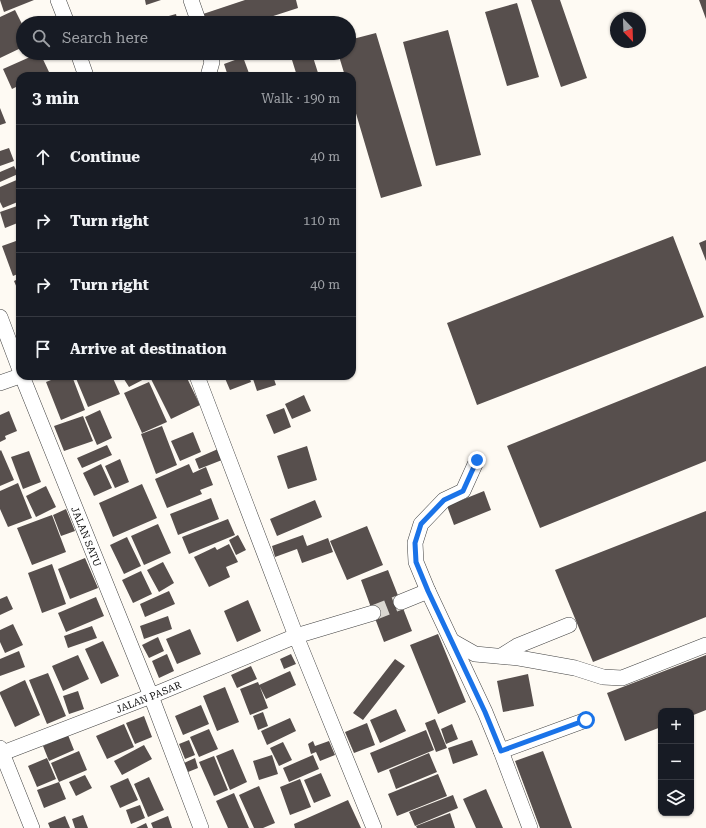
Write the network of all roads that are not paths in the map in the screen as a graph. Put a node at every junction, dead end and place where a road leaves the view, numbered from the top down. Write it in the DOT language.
graph roads {
  1 [pos="58,0"];
  2 [pos="191,0"];
  3 [pos="64,16"];
  4 [pos="196,16"];
  5 [pos="80,60"];
  6 [pos="211,60"];
  7 [pos="85,72"];
  8 [pos="209,72"];
  9 [pos="0,317"];
  10 [pos="16,359"];
  11 [pos="16,378"];
  12 [pos="23,380"];
  13 [pos="199,380"];
  14 [pos="0,383"];
  15 [pos="477,460"];
  16 [pos="428,591"];
  17 [pos="401,602"];
  18 [pos="372,613"];
  19 [pos="568,625"];
  20 [pos="296,636"];
  21 [pos="452,641"];
  22 [pos="706,645"];
  23 [pos="501,656"];
  24 [pos="151,696"];
  25 [pos="586,720"];
  26 [pos="501,751"];
  27 [pos="1,752"];
  28 [pos="32,828"];
  29 [pos="201,828"];
  30 [pos="374,828"];
  31 [pos="530,828"];
  1 -- 3 [label="street"];
  2 -- 4 [label="street"];
  5 -- 7 [label="street"];
  6 -- 8 [label="street"];
  9 -- 10 [label="street"];
  11 -- 14 [label="street"];
  12 -- 24 [label="street, JALAN SATU"];
  13 -- 20 [label="street"];
  15 -- 16 [label="street"];
  16 -- 17 [label="street"];
  16 -- 21 [label="street"];
  18 -- 20 [label="street, JALAN PASAR"];
  19 -- 23 [label="street"];
  20 -- 24 [label="street, JALAN PASAR"];
  20 -- 30 [label="street"];
  21 -- 23 [label="street"];
  21 -- 26 [label="street"];
  22 -- 23 [label="street"];
  24 -- 27 [label="street, JALAN PASAR"];
  24 -- 29 [label="street, JALAN SATU"];
  25 -- 26 [label="street"];
  26 -- 31 [label="street"];
  27 -- 28 [label="street"];
}
